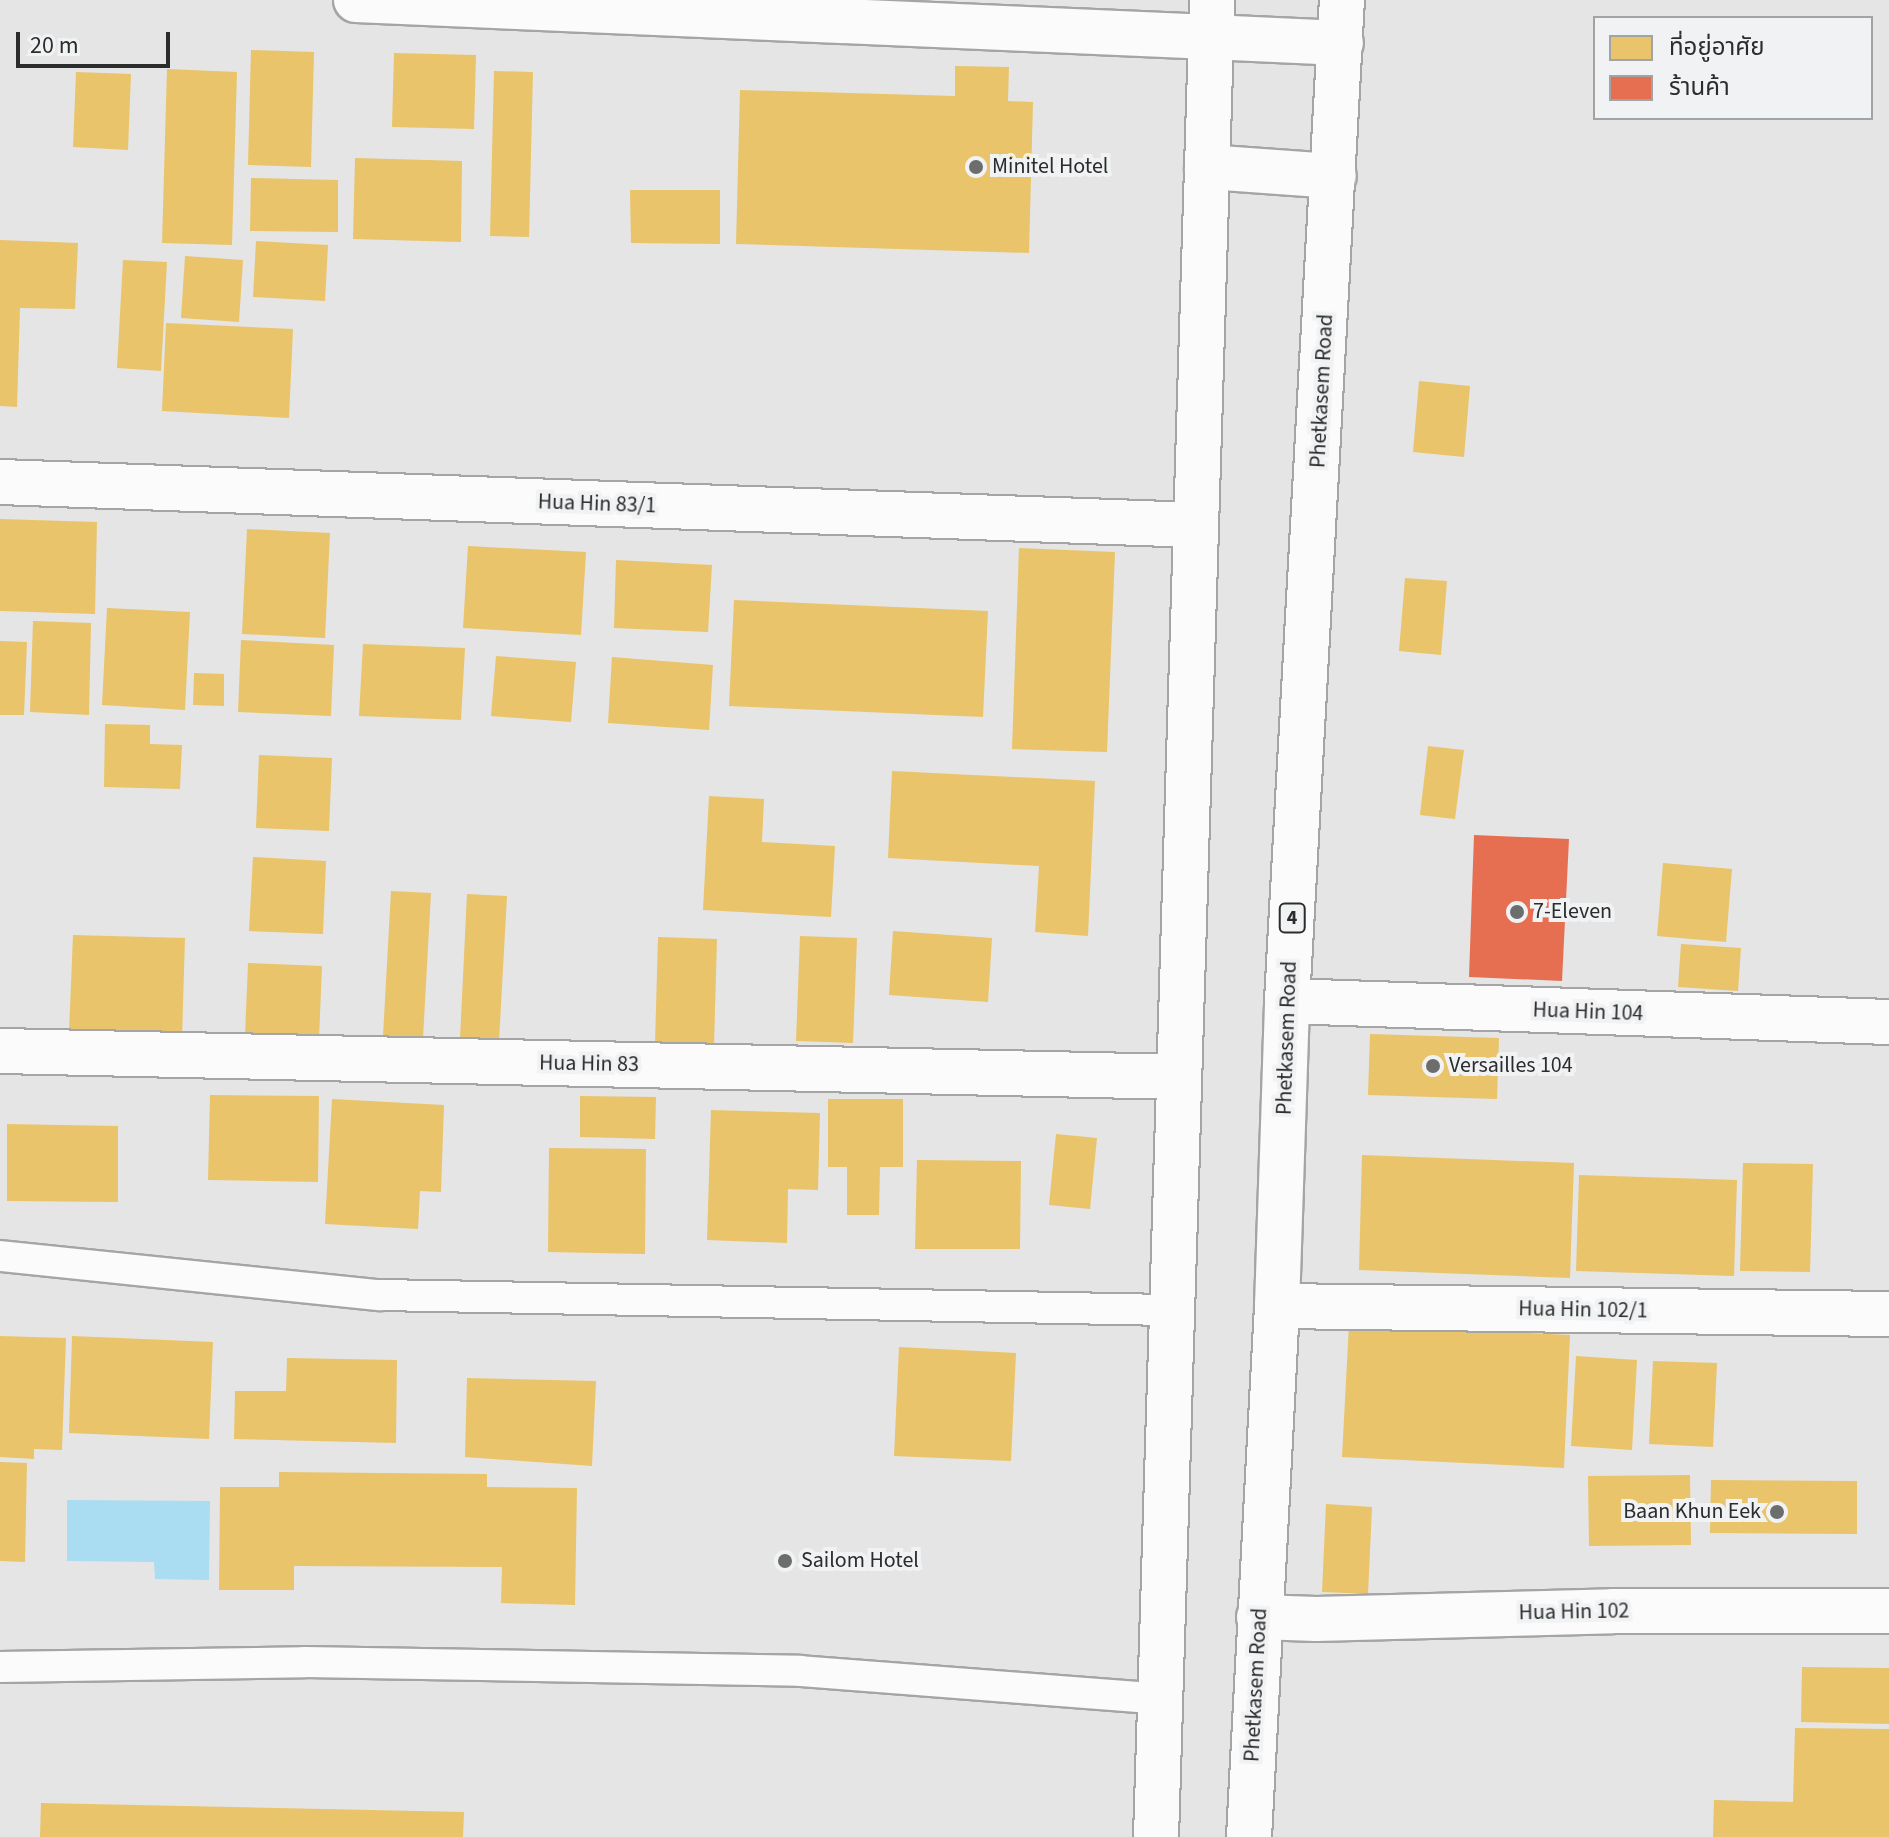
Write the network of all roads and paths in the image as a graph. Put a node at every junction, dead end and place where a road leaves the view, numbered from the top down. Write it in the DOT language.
graph roads {
  1 [pos="356,0"];
  2 [pos="1342,0"];
  3 [pos="1211,18"];
  4 [pos="1341,43"];
  5 [pos="1207,167"];
  6 [pos="1334,176"];
  7 [pos="0,482"];
  8 [pos="1194,525"];
  9 [pos="1287,1001"];
  10 [pos="1889,1022"];
  11 [pos="0,1051"];
  12 [pos="1178,1077"];
  13 [pos="0,1256"];
  14 [pos="1277,1306"];
  15 [pos="1170,1310"];
  16 [pos="1889,1314"];
  17 [pos="1889,1611"];
  18 [pos="1259,1617"];
  19 [pos="0,1667"];
  20 [pos="1162,1699"];
  21 [pos="1156,1837"];
  22 [pos="1249,1837"];
  1 -- 3 [label="street"];
  2 -- 4 [label="street, Phetkasem Road / 4"];
  3 -- 4 [label="street"];
  3 -- 5 [label="street"];
  4 -- 6 [label="street, Phetkasem Road / 4"];
  5 -- 6 [label="street"];
  5 -- 8 [label="street"];
  6 -- 9 [label="street, Phetkasem Road / 4"];
  7 -- 8 [label="street, Hua Hin 83/1"];
  8 -- 12 [label="street"];
  9 -- 10 [label="street, Hua Hin 104"];
  9 -- 14 [label="street, Phetkasem Road / 4"];
  11 -- 12 [label="street, Hua Hin 83"];
  12 -- 15 [label="street"];
  13 -- 15 [label="lane"];
  14 -- 16 [label="street, Hua Hin 102/1"];
  14 -- 18 [label="street, Phetkasem Road / 4"];
  15 -- 20 [label="street"];
  17 -- 18 [label="street, Hua Hin 102"];
  18 -- 22 [label="street, Phetkasem Road / 4"];
  19 -- 20 [label="lane"];
  20 -- 21 [label="street"];
}
